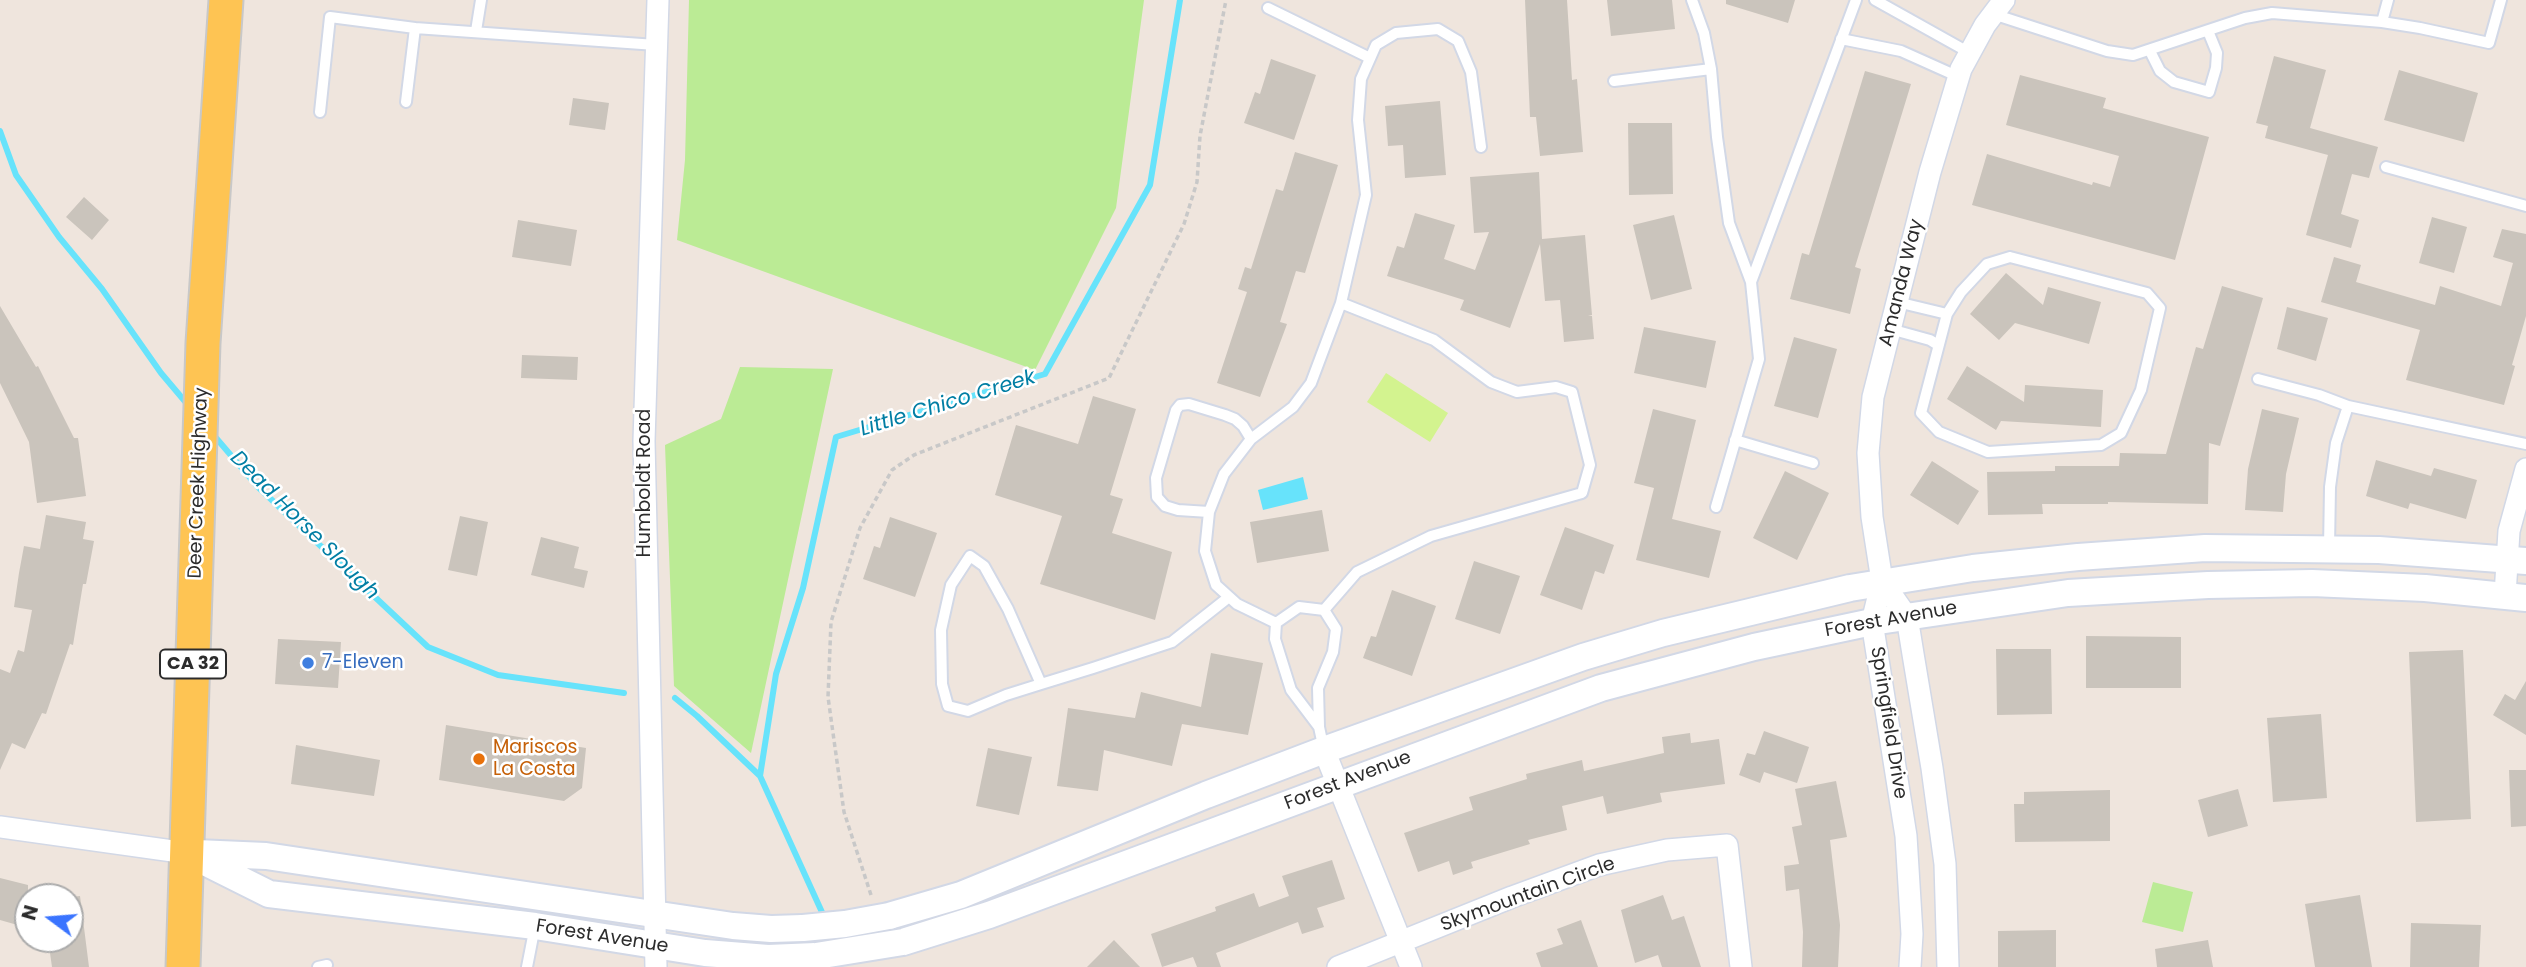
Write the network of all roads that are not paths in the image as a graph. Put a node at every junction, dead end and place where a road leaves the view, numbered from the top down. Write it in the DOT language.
graph roads {
  1 [pos="226,0"];
  2 [pos="481,0"];
  3 [pos="658,0"];
  4 [pos="1692,0"];
  5 [pos="1856,0"];
  6 [pos="1875,0"];
  7 [pos="2388,0"];
  8 [pos="2501,0"];
  9 [pos="1999,7"];
  10 [pos="1268,8"];
  11 [pos="2382,22"];
  12 [pos="415,28"];
  13 [pos="476,31"];
  14 [pos="2208,31"];
  15 [pos="1841,39"];
  16 [pos="656,45"];
  17 [pos="2150,51"];
  18 [pos="1970,52"];
  19 [pos="1370,58"];
  20 [pos="1711,69"];
  21 [pos="1959,76"];
  22 [pos="1614,81"];
  23 [pos="406,102"];
  24 [pos="320,112"];
  25 [pos="1481,146"];
  26 [pos="2386,167"];
  27 [pos="2526,206"];
  28 [pos="1751,282"];
  29 [pos="1897,302"];
  30 [pos="1341,303"];
  31 [pos="1947,314"];
  32 [pos="1890,329"];
  33 [pos="1938,345"];
  34 [pos="2258,379"];
  35 [pos="2348,406"];
  36 [pos="1251,439"];
  37 [pos="1735,440"];
  38 [pos="2526,444"];
  39 [pos="1813,463"];
  40 [pos="2526,469"];
  41 [pos="1716,507"];
  42 [pos="1209,512"];
  43 [pos="2329,549"];
  44 [pos="2517,560"];
  45 [pos="1882,581"];
  46 [pos="2515,596"];
  47 [pos="1229,597"];
  48 [pos="1324,610"];
  49 [pos="1907,617"];
  50 [pos="1872,622"];
  51 [pos="1276,624"];
  52 [pos="1041,684"];
  53 [pos="1322,739"];
  54 [pos="1340,784"];
  55 [pos="0,827"];
  56 [pos="187,852"];
  57 [pos="654,915"];
  58 [pos="535,926"];
  59 [pos="1402,943"];
  60 [pos="655,957"];
  61 [pos="183,967"];
  62 [pos="527,967"];
  63 [pos="1338,967"];
  64 [pos="1411,967"];
  65 [pos="1741,967"];
  66 [pos="1910,967"];
  67 [pos="1948,967"];
  1 -- 56 [label="main road, Deer Creek Highway / CA 32"];
  2 -- 13 [label="lane"];
  3 -- 16 [label="street, Humboldt Road"];
  4 -- 20 [label="lane"];
  5 -- 15 [label="lane"];
  6 -- 18 [label="lane"];
  7 -- 11 [label="lane"];
  8 -- 11 [label="lane"];
  9 -- 17 [label="lane"];
  9 -- 18 [label="street, Amanda Way"];
  10 -- 19 [label="lane"];
  11 -- 14 [label="lane"];
  12 -- 13 [label="lane"];
  12 -- 23 [label="lane"];
  12 -- 24 [label="lane"];
  13 -- 16 [label="lane"];
  14 -- 17 [label="lane"];
  14 -- 17 [label="lane"];
  15 -- 21 [label="lane"];
  15 -- 28 [label="lane"];
  16 -- 57 [label="street, Humboldt Road"];
  18 -- 21 [label="street, Amanda Way"];
  19 -- 25 [label="lane"];
  19 -- 30 [label="lane"];
  20 -- 22 [label="lane"];
  20 -- 28 [label="lane"];
  21 -- 29 [label="street, Amanda Way"];
  26 -- 27 [label="lane"];
  28 -- 37 [label="lane"];
  29 -- 31 [label="lane"];
  29 -- 32 [label="street, Amanda Way"];
  30 -- 36 [label="lane"];
  30 -- 48 [label="lane"];
  31 -- 33 [label="lane"];
  31 -- 33 [label="lane"];
  32 -- 33 [label="lane"];
  32 -- 45 [label="street, Amanda Way"];
  34 -- 35 [label="lane"];
  35 -- 38 [label="lane"];
  35 -- 43 [label="lane"];
  36 -- 42 [label="lane"];
  36 -- 42 [label="lane"];
  37 -- 39 [label="lane"];
  37 -- 41 [label="lane"];
  40 -- 44 [label="street"];
  42 -- 47 [label="lane"];
  43 -- 44 [label="street, Forest Avenue"];
  43 -- 45 [label="street, Forest Avenue"];
  44 -- 46 [label="street"];
  45 -- 49 [label="street, Springfield Drive"];
  45 -- 50 [label="street, Springfield Drive"];
  45 -- 53 [label="street, Forest Avenue"];
  46 -- 49 [label="street, Forest Avenue"];
  47 -- 51 [label="lane"];
  47 -- 52 [label="lane"];
  48 -- 51 [label="lane"];
  48 -- 53 [label="lane"];
  49 -- 50 [label="street, Forest Avenue"];
  49 -- 67 [label="street, Springfield Drive"];
  50 -- 54 [label="street, Forest Avenue"];
  50 -- 66 [label="street, Springfield Drive"];
  51 -- 53 [label="lane"];
  52 -- 52 [label="lane"];
  53 -- 54 [label="street"];
  53 -- 57 [label="street, Forest Avenue, bridge"];
  54 -- 59 [label="street"];
  54 -- 60 [label="street, Forest Avenue, bridge"];
  55 -- 56 [label="street, Forest Avenue"];
  56 -- 57 [label="street, Forest Avenue"];
  56 -- 58 [label="street, Forest Avenue"];
  56 -- 61 [label="main road, Deer Creek Highway / CA 32"];
  57 -- 60 [label="street, Humboldt Road"];
  58 -- 60 [label="street, Forest Avenue"];
  58 -- 62 [label="lane"];
  59 -- 63 [label="street, Skymountain Circle"];
  59 -- 64 [label="street"];
  59 -- 65 [label="street, Skymountain Circle"];
}
